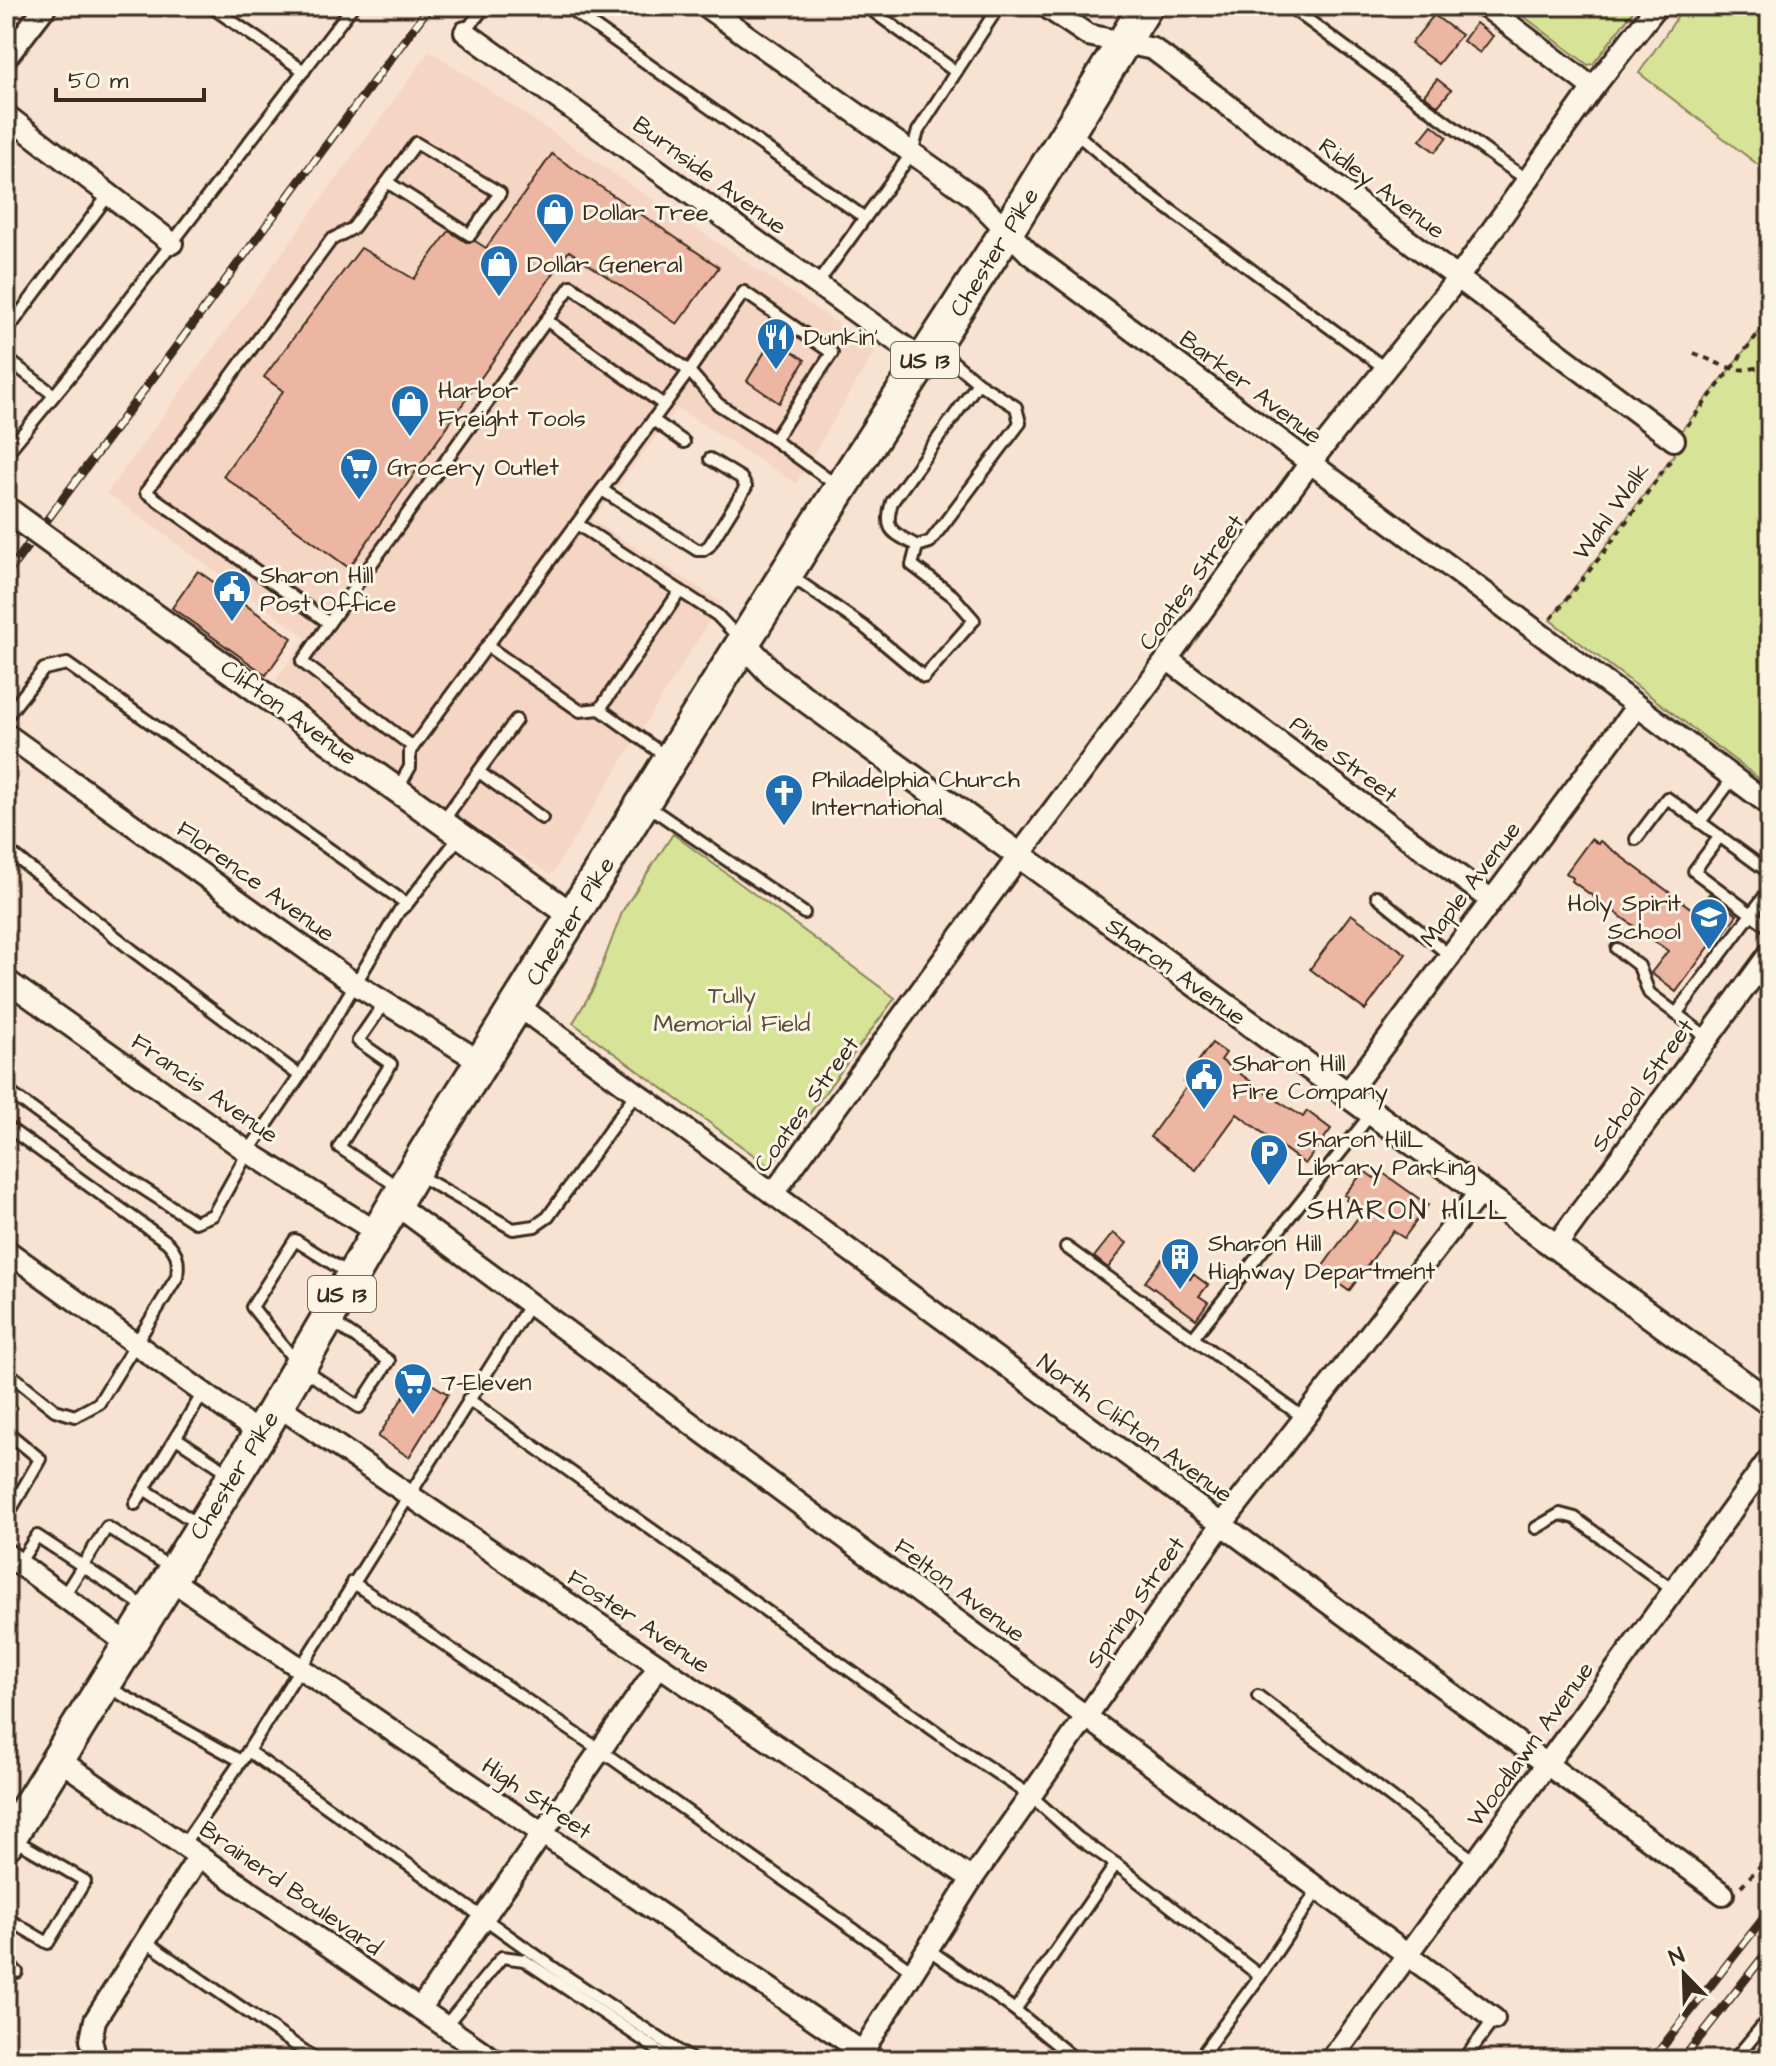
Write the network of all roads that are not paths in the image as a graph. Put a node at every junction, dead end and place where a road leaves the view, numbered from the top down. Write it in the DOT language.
graph roads {
  1 [pos="46,6"];
  2 [pos="210,6"];
  3 [pos="353,6"];
  4 [pos="485,6"];
  5 [pos="566,6"];
  6 [pos="705,6"];
  7 [pos="866,6"];
  8 [pos="999,6"];
  9 [pos="1045,6"];
  10 [pos="1146,6"];
  11 [pos="1289,6"];
  12 [pos="1485,6"];
  13 [pos="1657,6"];
  14 [pos="465,32"];
  15 [pos="1124,42"];
  16 [pos="6,58"];
  17 [pos="304,71"];
  18 [pos="956,72"];
  19 [pos="1593,88"];
  20 [pos="6,115"];
  21 [pos="1071,129"];
  22 [pos="912,153"];
  23 [pos="1528,180"];
  24 [pos="387,182"];
  25 [pos="110,193"];
  26 [pos="865,218"];
  27 [pos="1007,231"];
  28 [pos="172,243"];
  29 [pos="1458,278"];
  30 [pos="817,284"];
  31 [pos="546,320"];
  32 [pos="6,332"];
  33 [pos="929,353"];
  34 [pos="6,355"];
  35 [pos="1386,369"];
  36 [pos="689,371"];
  37 [pos="978,383"];
  38 [pos="54,395"];
  39 [pos="664,405"];
  40 [pos="653,420"];
  41 [pos="774,440"];
  42 [pos="1674,440"];
  43 [pos="684,442"];
  44 [pos="6,454"];
  45 [pos="710,459"];
  46 [pos="1310,463"];
  47 [pos="841,488"];
  48 [pos="602,490"];
  49 [pos="13,515"];
  50 [pos="577,524"];
  51 [pos="917,546"];
  52 [pos="787,573"];
  53 [pos="680,591"];
  54 [pos="329,623"];
  55 [pos="743,643"];
  56 [pos="487,646"];
  57 [pos="1167,659"];
  58 [pos="1637,706"];
  59 [pos="600,709"];
  60 [pos="6,717"];
  61 [pos="516,720"];
  62 [pos="6,734"];
  63 [pos="413,747"];
  64 [pos="670,760"];
  65 [pos="479,772"];
  66 [pos="1733,778"];
  67 [pos="397,790"];
  68 [pos="643,803"];
  69 [pos="1770,805"];
  70 [pos="542,818"];
  71 [pos="1700,822"];
  72 [pos="452,829"];
  73 [pos="1720,836"];
  74 [pos="1636,839"];
  75 [pos="6,849"];
  76 [pos="1018,857"];
  77 [pos="1770,873"];
  78 [pos="1770,889"];
  79 [pos="1377,896"];
  80 [pos="1490,899"];
  81 [pos="407,904"];
  82 [pos="804,913"];
  83 [pos="1751,914"];
  84 [pos="573,916"];
  85 [pos="1770,928"];
  86 [pos="1617,949"];
  87 [pos="1770,953"];
  88 [pos="1449,955"];
  89 [pos="6,980"];
  90 [pos="355,984"];
  91 [pos="385,1002"];
  92 [pos="517,1005"];
  93 [pos="1676,1014"];
  94 [pos="1708,1038"];
  95 [pos="481,1062"];
  96 [pos="300,1076"];
  97 [pos="6,1090"];
  98 [pos="636,1093"];
  99 [pos="1347,1094"];
  100 [pos="1372,1113"];
  101 [pos="6,1126"];
  102 [pos="248,1152"];
  103 [pos="403,1189"];
  104 [pos="1480,1192"];
  105 [pos="773,1194"];
  106 [pos="378,1233"];
  107 [pos="1066,1247"];
  108 [pos="1555,1247"];
  109 [pos="6,1250"];
  110 [pos="353,1276"];
  111 [pos="530,1304"];
  112 [pos="328,1318"];
  113 [pos="1193,1338"];
  114 [pos="136,1344"];
  115 [pos="300,1367"];
  116 [pos="6,1371"];
  117 [pos="203,1393"];
  118 [pos="468,1399"];
  119 [pos="1770,1403"];
  120 [pos="277,1405"];
  121 [pos="1304,1418"];
  122 [pos="6,1431"];
  123 [pos="260,1434"];
  124 [pos="176,1438"];
  125 [pos="1770,1458"];
  126 [pos="234,1476"];
  127 [pos="144,1489"];
  128 [pos="408,1494"];
  129 [pos="135,1504"];
  130 [pos="6,1518"];
  131 [pos="1222,1524"];
  132 [pos="202,1527"];
  133 [pos="1536,1528"];
  134 [pos="12,1558"];
  135 [pos="82,1566"];
  136 [pos="173,1575"];
  137 [pos="352,1582"];
  138 [pos="1674,1591"];
  139 [pos="63,1597"];
  140 [pos="150,1611"];
  141 [pos="129,1645"];
  142 [pos="659,1666"];
  143 [pos="299,1667"];
  144 [pos="104,1685"];
  145 [pos="1258,1696"];
  146 [pos="1086,1716"];
  147 [pos="600,1750"];
  148 [pos="248,1751"];
  149 [pos="58,1759"];
  150 [pos="241,1761"];
  151 [pos="1548,1764"];
  152 [pos="1031,1796"];
  153 [pos="9,1833"];
  154 [pos="541,1833"];
  155 [pos="191,1850"];
  156 [pos="1477,1863"];
  157 [pos="1116,1864"];
  158 [pos="972,1879"];
  159 [pos="1319,1888"];
  160 [pos="1723,1894"];
  161 [pos="483,1916"];
  162 [pos="6,1918"];
  163 [pos="145,1941"];
  164 [pos="928,1949"];
  165 [pos="1410,1956"];
  166 [pos="6,1965"];
  167 [pos="17,1972"];
  168 [pos="914,1972"];
  169 [pos="1260,1976"];
  170 [pos="420,2009"];
  171 [pos="1015,2010"];
  172 [pos="1770,2017"];
  173 [pos="1494,2019"];
  174 [pos="445,2026"];
  175 [pos="472,2054"];
  176 [pos="865,2057"];
  177 [pos="96,2060"];
  178 [pos="317,2060"];
  179 [pos="494,2060"];
  180 [pos="673,2060"];
  181 [pos="692,2060"];
  182 [pos="1076,2060"];
  183 [pos="1198,2060"];
  184 [pos="1331,2060"];
  185 [pos="1464,2060"];
  186 [pos="1734,2060"];
  1 -- 16 [label="street"];
  2 -- 17 [label="lane"];
  3 -- 17 [label="lane"];
  4 -- 14 [label="lane"];
  5 -- 26 [label="lane"];
  6 -- 22 [label="street, Barker Avenue"];
  7 -- 18 [label="lane"];
  8 -- 18 [label="lane"];
  9 -- 15 [label="street, Ridley Avenue"];
  10 -- 15 [label="main road, Chester Pike / US 13"];
  11 -- 23 [label="lane"];
  12 -- 19 [label="street"];
  13 -- 19 [label="street, Coates Street"];
  14 -- 30 [label="street, Burnside Avenue"];
  15 -- 21 [label="main road, Chester Pike / US 13"];
  15 -- 29 [label="street, Ridley Avenue"];
  17 -- 28 [label="lane"];
  18 -- 22 [label="lane"];
  19 -- 23 [label="street, Coates Street"];
  20 -- 25 [label="street"];
  21 -- 27 [label="main road, Chester Pike / US 13"];
  21 -- 35 [label="lane"];
  22 -- 26 [label="lane"];
  22 -- 27 [label="street, Barker Avenue"];
  23 -- 29 [label="street, Coates Street"];
  24 -- 24 [label="lane"];
  24 -- 54 [label="lane"];
  25 -- 28 [label="street"];
  25 -- 32 [label="lane"];
  26 -- 30 [label="lane"];
  27 -- 33 [label="main road, Chester Pike / US 13"];
  27 -- 46 [label="street, Barker Avenue"];
  28 -- 38 [label="lane"];
  29 -- 35 [label="street, Coates Street"];
  29 -- 42 [label="street, Ridley Avenue"];
  30 -- 33 [label="street, Burnside Avenue"];
  31 -- 36 [label="lane"];
  31 -- 39 [label="lane"];
  31 -- 54 [label="lane"];
  33 -- 37 [label="lane"];
  33 -- 47 [label="main road, Chester Pike / US 13"];
  34 -- 38 [label="lane"];
  35 -- 46 [label="street, Coates Street"];
  36 -- 39 [label="lane"];
  36 -- 41 [label="lane"];
  36 -- 41 [label="lane"];
  37 -- 51 [label="lane"];
  37 -- 51 [label="lane"];
  38 -- 44 [label="lane"];
  39 -- 40 [label="lane"];
  40 -- 43 [label="lane"];
  40 -- 48 [label="lane"];
  41 -- 47 [label="lane"];
  45 -- 48 [label="lane"];
  46 -- 57 [label="street, Coates Street"];
  46 -- 58 [label="street, Barker Avenue"];
  47 -- 52 [label="main road, Chester Pike / US 13"];
  48 -- 50 [label="lane"];
  49 -- 67 [label="street, Clifton Avenue, bridge"];
  50 -- 53 [label="lane"];
  50 -- 56 [label="lane"];
  51 -- 52 [label="lane"];
  52 -- 55 [label="main road, Chester Pike / US 13"];
  53 -- 55 [label="lane"];
  53 -- 59 [label="lane"];
  54 -- 63 [label="lane"];
  55 -- 64 [label="main road, Chester Pike / US 13"];
  55 -- 76 [label="street, Sharon Avenue"];
  56 -- 59 [label="lane"];
  56 -- 63 [label="lane"];
  57 -- 76 [label="street, Coates Street"];
  57 -- 80 [label="street, Pine Street"];
  58 -- 66 [label="street, Barker Avenue"];
  58 -- 80 [label="street, Maple Avenue"];
  59 -- 64 [label="lane"];
  60 -- 81 [label="lane"];
  61 -- 65 [label="lane"];
  62 -- 90 [label="street, Florence Avenue"];
  63 -- 67 [label="lane"];
  64 -- 68 [label="main road, Chester Pike / US 13"];
  65 -- 70 [label="lane"];
  65 -- 72 [label="lane"];
  66 -- 69 [label="street, Barker Avenue"];
  66 -- 71 [label="lane"];
  67 -- 72 [label="street, Clifton Avenue"];
  68 -- 82 [label="lane"];
  68 -- 84 [label="main road, Chester Pike / US 13"];
  71 -- 73 [label="lane"];
  71 -- 74 [label="lane"];
  72 -- 81 [label="lane"];
  72 -- 84 [label="street, Clifton Avenue"];
  73 -- 77 [label="lane"];
  73 -- 83 [label="lane"];
  75 -- 96 [label="lane"];
  76 -- 99 [label="street, Sharon Avenue"];
  76 -- 105 [label="street, Coates Street"];
  78 -- 83 [label="lane"];
  79 -- 88 [label="lane"];
  80 -- 88 [label="street, Maple Avenue"];
  81 -- 90 [label="lane"];
  83 -- 85 [label="lane"];
  83 -- 93 [label="lane"];
  84 -- 92 [label="main road, Chester Pike / US 13"];
  86 -- 93 [label="lane"];
  87 -- 94 [label="street, School Street"];
  88 -- 99 [label="street, Maple Avenue"];
  89 -- 102 [label="street, Francis Avenue"];
  90 -- 91 [label="street, Florence Avenue"];
  90 -- 96 [label="lane"];
  91 -- 95 [label="street, Florence Avenue"];
  91 -- 103 [label="lane"];
  92 -- 95 [label="main road, Chester Pike / US 13"];
  92 -- 98 [label="street, North Clifton Avenue"];
  93 -- 94 [label="lane"];
  94 -- 108 [label="street, School Street"];
  95 -- 103 [label="main road, Chester Pike / US 13"];
  96 -- 102 [label="lane"];
  97 -- 102 [label="lane"];
  98 -- 103 [label="lane"];
  98 -- 105 [label="street, North Clifton Avenue"];
  99 -- 100 [label="street, Sharon Avenue"];
  100 -- 104 [label="street, Sharon Avenue"];
  100 -- 113 [label="lane"];
  101 -- 114 [label="lane"];
  102 -- 106 [label="street, Francis Avenue"];
  103 -- 106 [label="main road, Chester Pike / US 13"];
  103 -- 111 [label="street, Felton Avenue"];
  104 -- 108 [label="street, Sharon Avenue"];
  104 -- 121 [label="street, Spring Street"];
  105 -- 131 [label="street, North Clifton Avenue"];
  106 -- 110 [label="main road, Chester Pike / US 13"];
  107 -- 113 [label="lane"];
  108 -- 119 [label="street, Sharon Avenue"];
  109 -- 114 [label="street"];
  110 -- 112 [label="main road, Chester Pike / US 13"];
  110 -- 115 [label="lane"];
  111 -- 118 [label="lane"];
  111 -- 146 [label="street, Felton Avenue"];
  112 -- 115 [label="main road, Chester Pike / US 13"];
  112 -- 115 [label="lane"];
  113 -- 121 [label="lane"];
  114 -- 116 [label="lane"];
  114 -- 117 [label="street"];
  115 -- 120 [label="main road, Chester Pike / US 13"];
  117 -- 123 [label="street"];
  117 -- 124 [label="lane"];
  118 -- 128 [label="lane"];
  118 -- 152 [label="lane"];
  120 -- 123 [label="main road, Chester Pike / US 13"];
  120 -- 128 [label="street, Foster Avenue"];
  121 -- 131 [label="street, Spring Street"];
  122 -- 130 [label="lane"];
  123 -- 126 [label="main road, Chester Pike / US 13"];
  124 -- 126 [label="lane"];
  124 -- 127 [label="lane"];
  125 -- 138 [label="street, Woodlawn Avenue"];
  126 -- 132 [label="main road, Chester Pike / US 13"];
  127 -- 129 [label="lane"];
  127 -- 132 [label="lane"];
  128 -- 137 [label="lane"];
  128 -- 142 [label="street, Foster Avenue"];
  131 -- 146 [label="street, Spring Street"];
  131 -- 151 [label="street, North Clifton Avenue"];
  132 -- 136 [label="main road, Chester Pike / US 13"];
  133 -- 138 [label="lane"];
  134 -- 135 [label="lane"];
  134 -- 139 [label="street"];
  135 -- 136 [label="lane"];
  135 -- 139 [label="lane"];
  135 -- 140 [label="lane"];
  136 -- 140 [label="main road, Chester Pike / US 13"];
  136 -- 143 [label="street, High Street"];
  137 -- 143 [label="lane"];
  137 -- 147 [label="lane"];
  138 -- 151 [label="street, Woodlawn Avenue"];
  139 -- 141 [label="street"];
  140 -- 141 [label="main road, Chester Pike / US 13"];
  141 -- 144 [label="main road, Chester Pike / US 13"];
  142 -- 147 [label="street"];
  142 -- 158 [label="street, Foster Avenue"];
  143 -- 148 [label="lane"];
  143 -- 154 [label="street, High Street"];
  144 -- 149 [label="main road, Chester Pike / US 13"];
  144 -- 150 [label="lane"];
  145 -- 156 [label="lane"];
  146 -- 152 [label="street, Spring Street"];
  146 -- 159 [label="street, Felton Avenue"];
  147 -- 154 [label="street"];
  147 -- 168 [label="lane"];
  148 -- 150 [label="lane"];
  148 -- 161 [label="lane"];
  149 -- 153 [label="main road, Chester Pike / US 13"];
  149 -- 155 [label="street, Brainerd Boulevard"];
  150 -- 155 [label="lane"];
  151 -- 156 [label="street, Woodlawn Avenue"];
  151 -- 160 [label="street, North Clifton Avenue"];
  152 -- 157 [label="lane"];
  152 -- 158 [label="street, Spring Street"];
  153 -- 162 [label="lane"];
  154 -- 161 [label="street"];
  154 -- 176 [label="street, High Street"];
  155 -- 163 [label="street"];
  155 -- 170 [label="street, Brainerd Boulevard"];
  156 -- 165 [label="street, Woodlawn Avenue"];
  157 -- 169 [label="lane"];
  157 -- 171 [label="lane"];
  158 -- 164 [label="street, Spring Street"];
  159 -- 165 [label="street, Felton Avenue"];
  159 -- 169 [label="lane"];
  161 -- 170 [label="street"];
  161 -- 181 [label="lane"];
  163 -- 177 [label="street"];
  163 -- 178 [label="lane"];
  164 -- 168 [label="street, Spring Street"];
  164 -- 171 [label="lane"];
  165 -- 173 [label="street, Felton Avenue"];
  165 -- 184 [label="street, Woodlawn Avenue"];
  166 -- 167 [label="lane"];
  168 -- 176 [label="street, Spring Street"];
  169 -- 183 [label="lane"];
  170 -- 174 [label="street, Brainerd Boulevard"];
  171 -- 182 [label="lane"];
  172 -- 186 [label="lane"];
  173 -- 185 [label="lane"];
  174 -- 175 [label="street, Brainerd Boulevard"];
  174 -- 180 [label="lane"];
  175 -- 179 [label="street, Brainerd Boulevard"];
}
